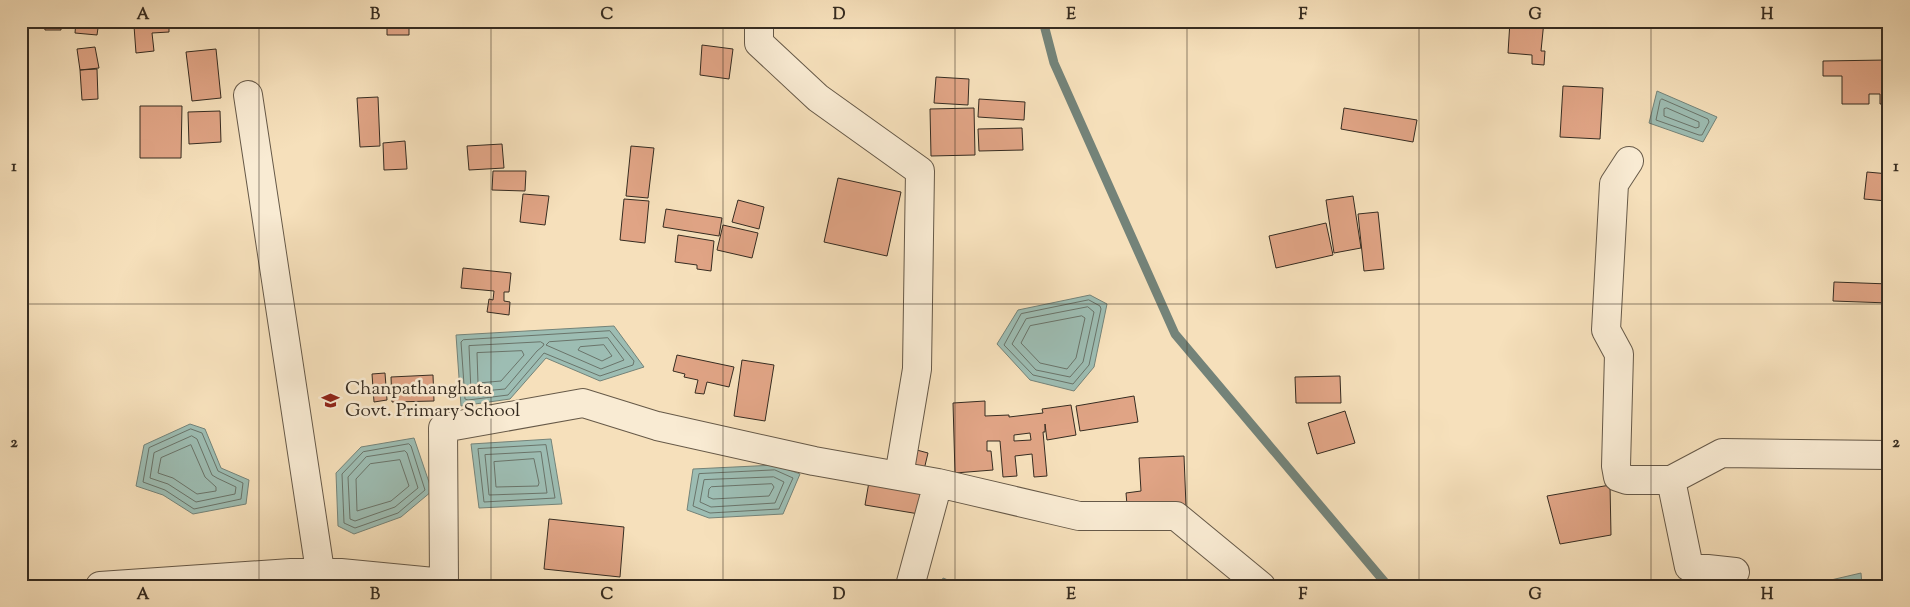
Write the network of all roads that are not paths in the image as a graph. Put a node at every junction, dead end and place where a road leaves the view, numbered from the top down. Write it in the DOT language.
graph roads {
  1 [pos="759,21"];
  2 [pos="248,95"];
  3 [pos="1629,160"];
  4 [pos="1889,455"];
  5 [pos="899,476"];
  6 [pos="1671,480"];
  7 [pos="938,483"];
  8 [pos="320,571"];
  9 [pos="1735,572"];
  10 [pos="100,586"];
  11 [pos="910,586"];
  12 [pos="1261,586"];
  1 -- 5 [label="street"];
  2 -- 8 [label="street"];
  3 -- 6 [label="street"];
  4 -- 6 [label="street"];
  5 -- 7 [label="street"];
  5 -- 8 [label="street"];
  6 -- 9 [label="street"];
  7 -- 11 [label="street"];
  7 -- 12 [label="street"];
  8 -- 10 [label="street"];
}
